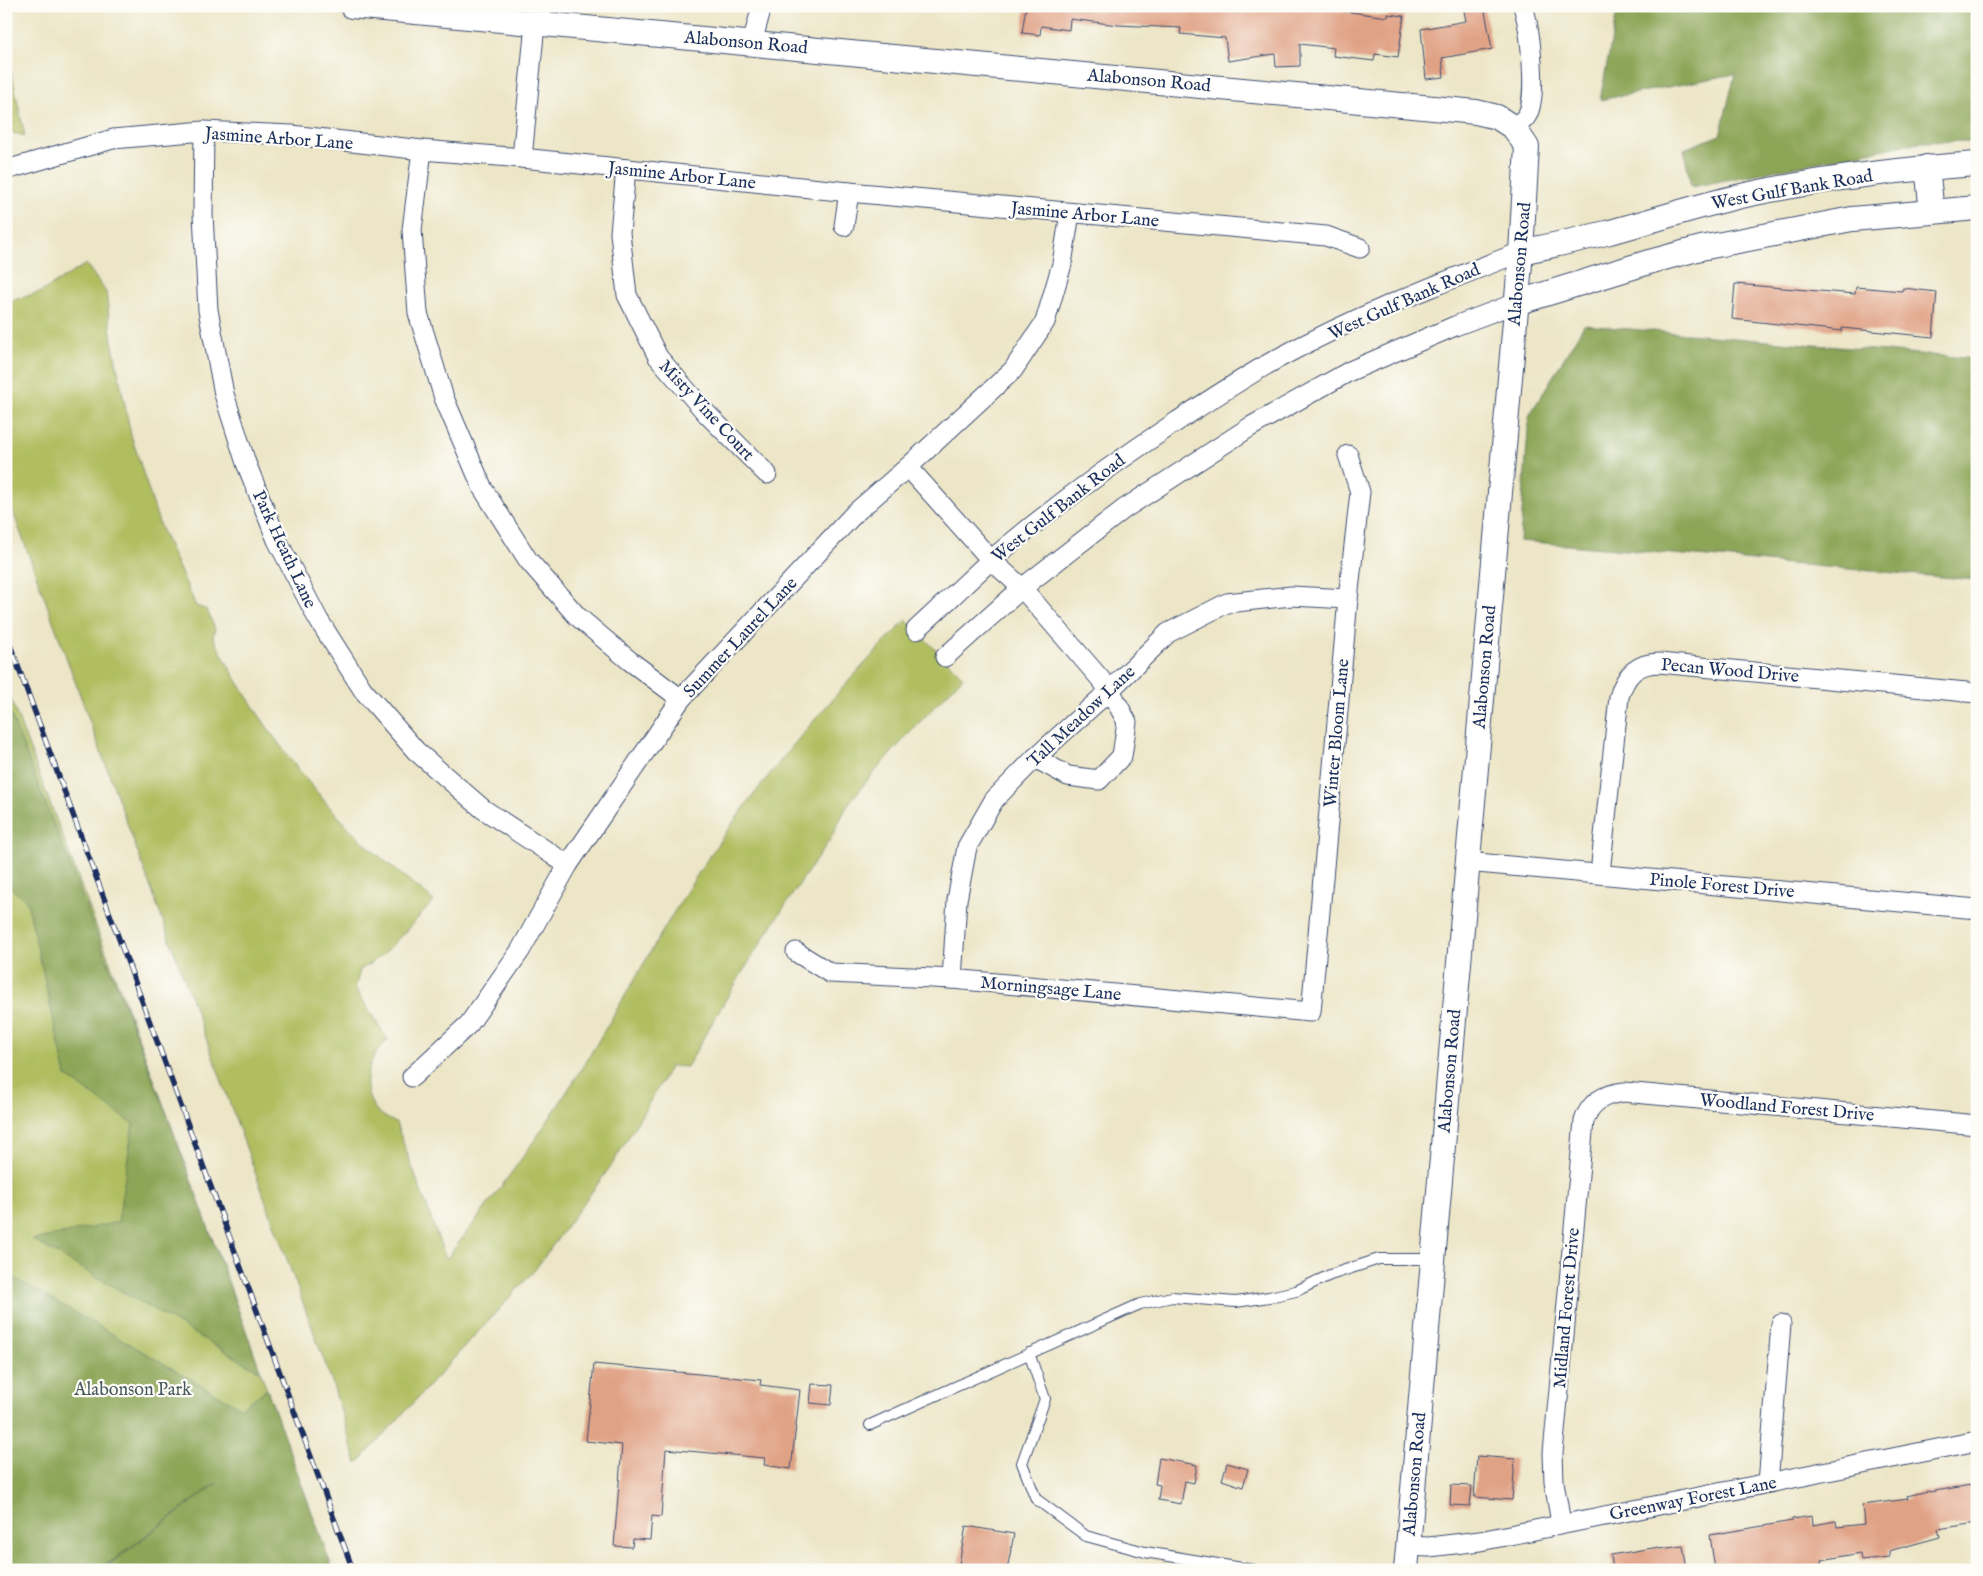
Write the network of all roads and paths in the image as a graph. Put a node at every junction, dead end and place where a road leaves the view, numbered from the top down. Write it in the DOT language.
graph roads {
  1 [pos="352,6"];
  2 [pos="762,6"];
  3 [pos="1523,6"];
  4 [pos="535,24"];
  5 [pos="752,43"];
  6 [pos="1514,128"];
  7 [pos="204,131"];
  8 [pos="422,150"];
  9 [pos="522,158"];
  10 [pos="1977,164"];
  11 [pos="1927,168"];
  12 [pos="626,169"];
  13 [pos="6,170"];
  14 [pos="849,192"];
  15 [pos="1977,208"];
  16 [pos="1932,212"];
  17 [pos="1070,213"];
  18 [pos="844,226"];
  19 [pos="1360,248"];
  20 [pos="1521,252"];
  21 [pos="1516,303"];
  22 [pos="1348,455"];
  23 [pos="908,467"];
  24 [pos="767,474"];
  25 [pos="992,560"];
  26 [pos="1022,588"];
  27 [pos="1348,599"];
  28 [pos="916,630"];
  29 [pos="945,656"];
  30 [pos="1110,690"];
  31 [pos="1977,693"];
  32 [pos="681,699"];
  33 [pos="1035,758"];
  34 [pos="1466,862"];
  35 [pos="568,865"];
  36 [pos="1600,874"];
  37 [pos="1977,909"];
  38 [pos="796,952"];
  39 [pos="952,979"];
  40 [pos="1311,1012"];
  41 [pos="412,1077"];
  42 [pos="1599,1099"];
  43 [pos="1977,1125"];
  44 [pos="1433,1259"];
  45 [pos="1781,1324"];
  46 [pos="1029,1354"];
  47 [pos="870,1425"];
  48 [pos="1977,1441"];
  49 [pos="1768,1483"];
  50 [pos="1561,1523"];
  51 [pos="1408,1546"];
  52 [pos="1254,1570"];
  53 [pos="1406,1570"];
  1 -- 4 [label="street, Alabonson Road"];
  2 -- 5 [label="street"];
  3 -- 6 [label="street"];
  4 -- 5 [label="street, Alabonson Road"];
  4 -- 9 [label="street"];
  5 -- 6 [label="street, Alabonson Road"];
  6 -- 20 [label="street, Alabonson Road"];
  7 -- 8 [label="street, Jasmine Arbor Lane"];
  7 -- 13 [label="street, Jasmine Arbor Lane"];
  7 -- 35 [label="street, Park Heath Lane"];
  8 -- 9 [label="street, Jasmine Arbor Lane"];
  8 -- 32 [label="street"];
  9 -- 12 [label="street, Jasmine Arbor Lane"];
  10 -- 11 [label="street, West Gulf Bank Road"];
  11 -- 16 [label="street"];
  11 -- 20 [label="street, West Gulf Bank Road"];
  12 -- 14 [label="street, Jasmine Arbor Lane"];
  12 -- 24 [label="street, Misty Vine Court"];
  14 -- 17 [label="street, Jasmine Arbor Lane"];
  14 -- 18 [label="street"];
  15 -- 16 [label="street"];
  16 -- 21 [label="street"];
  17 -- 19 [label="street, Jasmine Arbor Lane"];
  17 -- 23 [label="street, Summer Laurel Lane"];
  20 -- 21 [label="street, Alabonson Road"];
  20 -- 25 [label="street, West Gulf Bank Road"];
  21 -- 26 [label="street"];
  21 -- 34 [label="street, Alabonson Road"];
  22 -- 27 [label="street, Winter Bloom Lane"];
  23 -- 25 [label="street"];
  23 -- 32 [label="street, Summer Laurel Lane"];
  25 -- 26 [label="street"];
  25 -- 28 [label="street, West Gulf Bank Road"];
  26 -- 29 [label="street"];
  26 -- 30 [label="street"];
  27 -- 30 [label="street, Tall Meadow Lane"];
  27 -- 40 [label="street, Winter Bloom Lane"];
  30 -- 33 [label="street, Tall Meadow Lane"];
  30 -- 33 [label="street"];
  31 -- 36 [label="street, Pecan Wood Drive"];
  32 -- 35 [label="street, Summer Laurel Lane"];
  33 -- 39 [label="street, Tall Meadow Lane"];
  34 -- 36 [label="street, Pinole Forest Drive"];
  34 -- 44 [label="street, Alabonson Road"];
  35 -- 41 [label="street, Summer Laurel Lane"];
  36 -- 37 [label="street, Pinole Forest Drive"];
  38 -- 39 [label="street, Morningsage Lane"];
  39 -- 40 [label="street, Morningsage Lane"];
  42 -- 43 [label="street, Woodland Forest Drive"];
  42 -- 50 [label="street, Midland Forest Drive"];
  44 -- 46 [label="lane"];
  44 -- 51 [label="street, Alabonson Road"];
  45 -- 49 [label="street"];
  46 -- 47 [label="lane"];
  46 -- 52 [label="lane"];
  48 -- 49 [label="street, Greenway Forest Lane"];
  49 -- 50 [label="street, Greenway Forest Lane"];
  50 -- 51 [label="street, Greenway Forest Lane"];
  51 -- 53 [label="street, Alabonson Road"];
}
